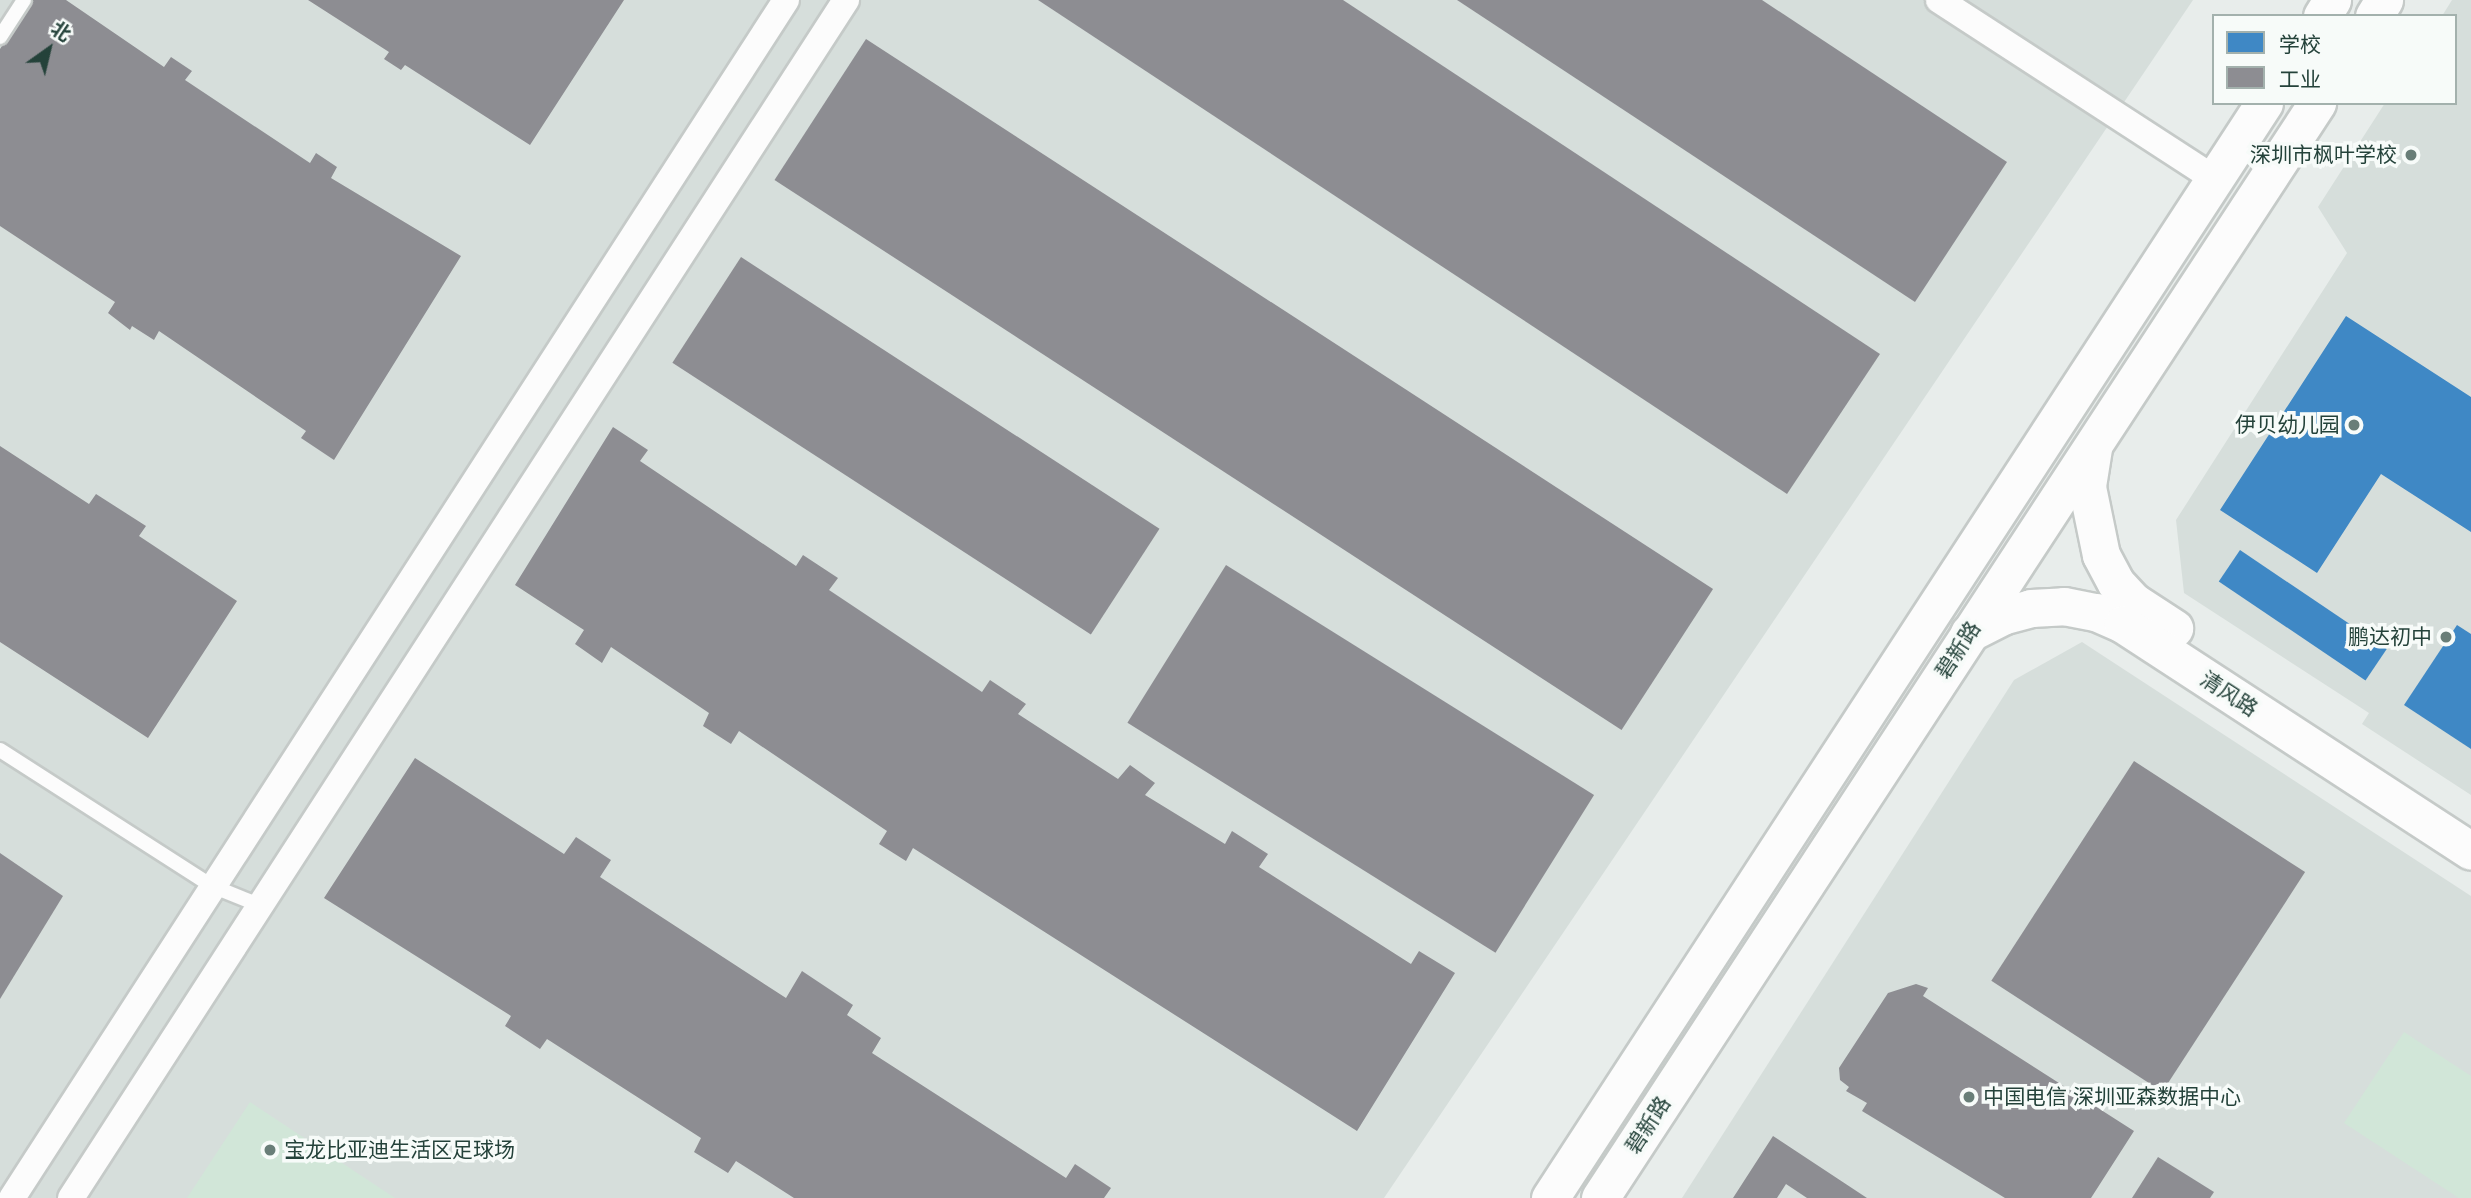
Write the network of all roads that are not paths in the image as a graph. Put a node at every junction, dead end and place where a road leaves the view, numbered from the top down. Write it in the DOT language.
graph roads {
  1 [pos="24,0"];
  2 [pos="786,0"];
  3 [pos="846,0"];
  4 [pos="1939,0"];
  5 [pos="0,37"];
  6 [pos="2263,105"];
  7 [pos="2316,105"];
  8 [pos="2215,179"];
  9 [pos="2094,443"];
  10 [pos="1969,633"];
  11 [pos="0,750"];
  12 [pos="2471,822"];
  13 [pos="2471,851"];
  14 [pos="212,886"];
  15 [pos="259,905"];
  16 [pos="12,1198"];
  17 [pos="71,1198"];
  18 [pos="1550,1198"];
  19 [pos="1600,1198"];
  1 -- 5 [label="lane"];
  2 -- 14 [label="street"];
  3 -- 15 [label="street"];
  4 -- 8 [label="street"];
  6 -- 8 [label="main road, 碧新路"];
  7 -- 9 [label="main road, 碧新路"];
  8 -- 18 [label="main road, 碧新路"];
  9 -- 10 [label="main road, 碧新路"];
  9 -- 12 [label="main road, 清风路"];
  10 -- 13 [label="main road, 清风路"];
  10 -- 19 [label="main road, 碧新路"];
  11 -- 14 [label="lane"];
  14 -- 15 [label="lane"];
  14 -- 16 [label="street"];
  15 -- 17 [label="street"];
}
